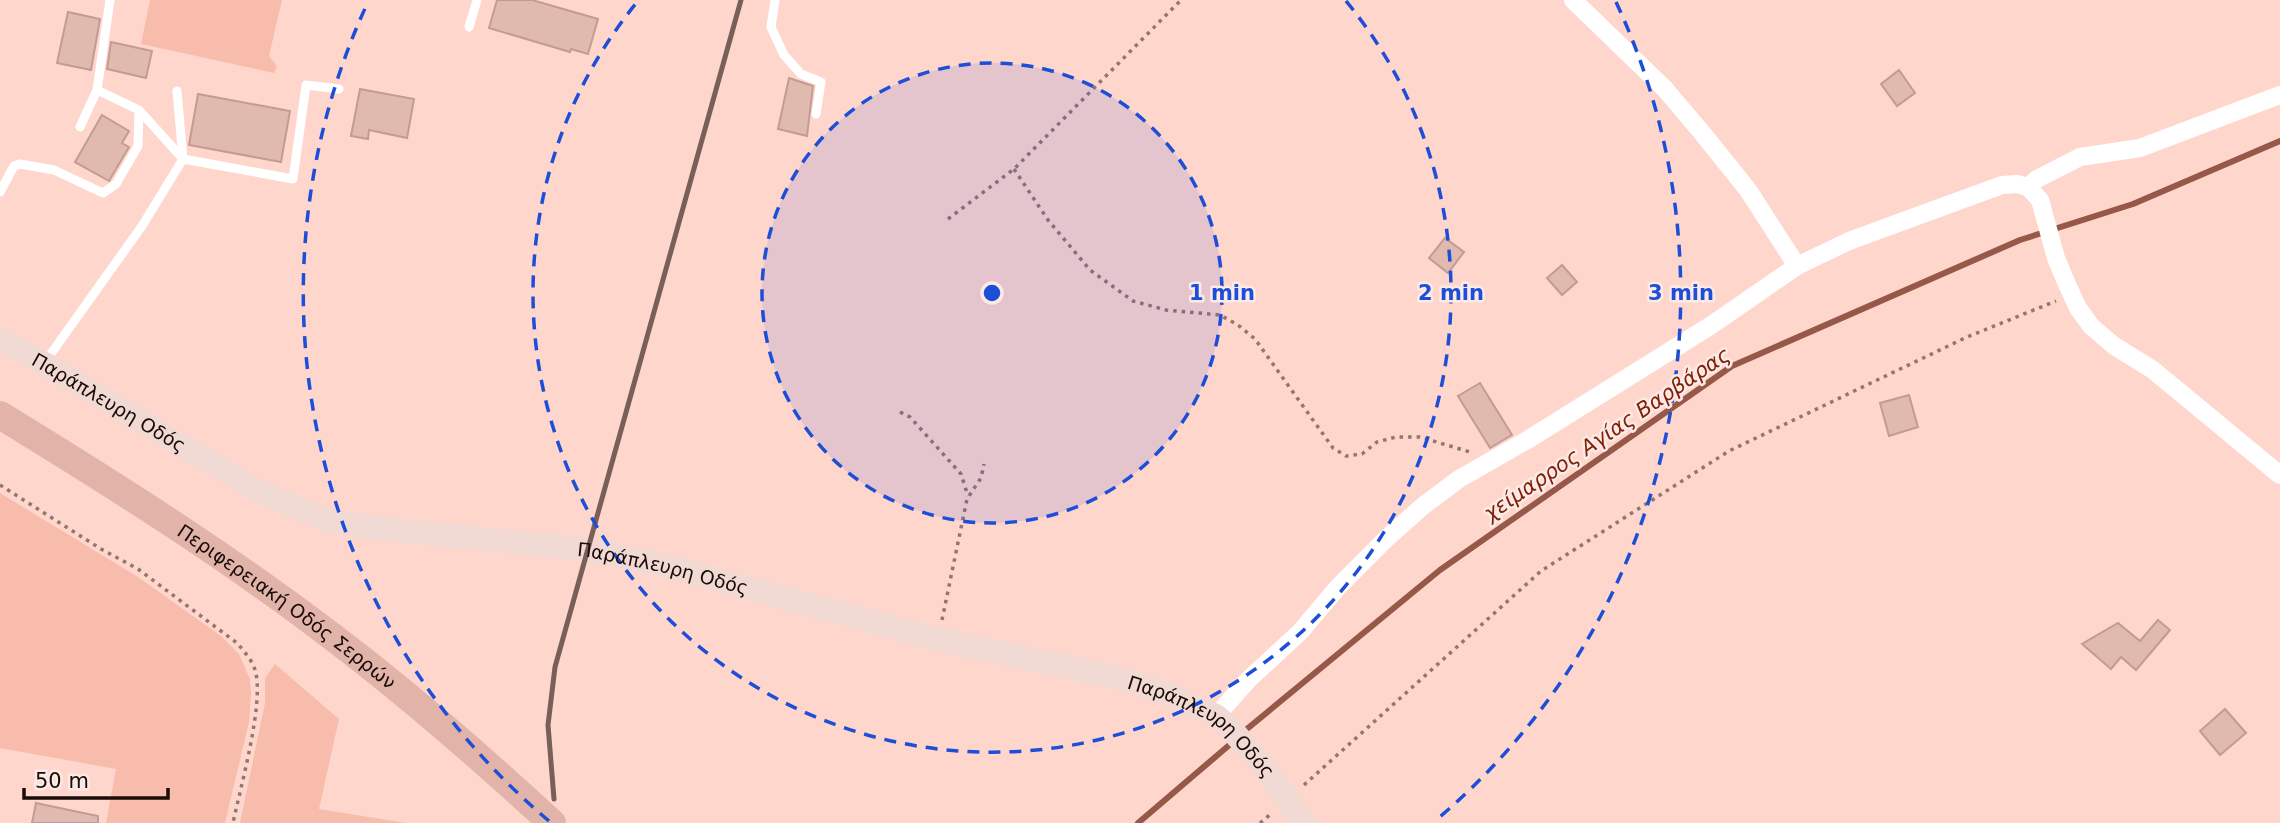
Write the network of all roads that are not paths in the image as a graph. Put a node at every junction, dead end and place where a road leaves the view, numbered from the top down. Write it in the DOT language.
graph roads {
  1 [pos="110,0"];
  2 [pos="477,0"];
  3 [pos="775,0"];
  4 [pos="1573,0"];
  5 [pos="469,27"];
  6 [pos="339,89"];
  7 [pos="97,90"];
  8 [pos="177,91"];
  9 [pos="2280,95"];
  10 [pos="139,110"];
  11 [pos="816,114"];
  12 [pos="80,127"];
  13 [pos="183,159"];
  14 [pos="0,192"];
  15 [pos="2034,194"];
  16 [pos="1797,266"];
  17 [pos="0,339"];
  18 [pos="44,363"];
  19 [pos="0,415"];
  20 [pos="2280,475"];
  21 [pos="1223,722"];
  22 [pos="552,823"];
  23 [pos="1304,823"];
  1 -- 7 [label="lane"];
  2 -- 5 [label="lane"];
  3 -- 11 [label="lane"];
  4 -- 16 [label="street"];
  6 -- 13 [label="lane"];
  7 -- 10 [label="lane"];
  7 -- 12 [label="lane"];
  8 -- 13 [label="lane"];
  9 -- 15 [label="street"];
  10 -- 13 [label="lane"];
  10 -- 14 [label="lane"];
  13 -- 18 [label="lane"];
  15 -- 16 [label="street"];
  15 -- 20 [label="street"];
  16 -- 21 [label="street"];
  17 -- 18 [label="street, Παράπλευρη Οδός"];
  18 -- 21 [label="street, Παράπλευρη Οδός"];
  19 -- 22 [label="main road, Περιφερειακή Οδός Σερρών"];
  21 -- 23 [label="street, Παράπλευρη Οδός"];
}
